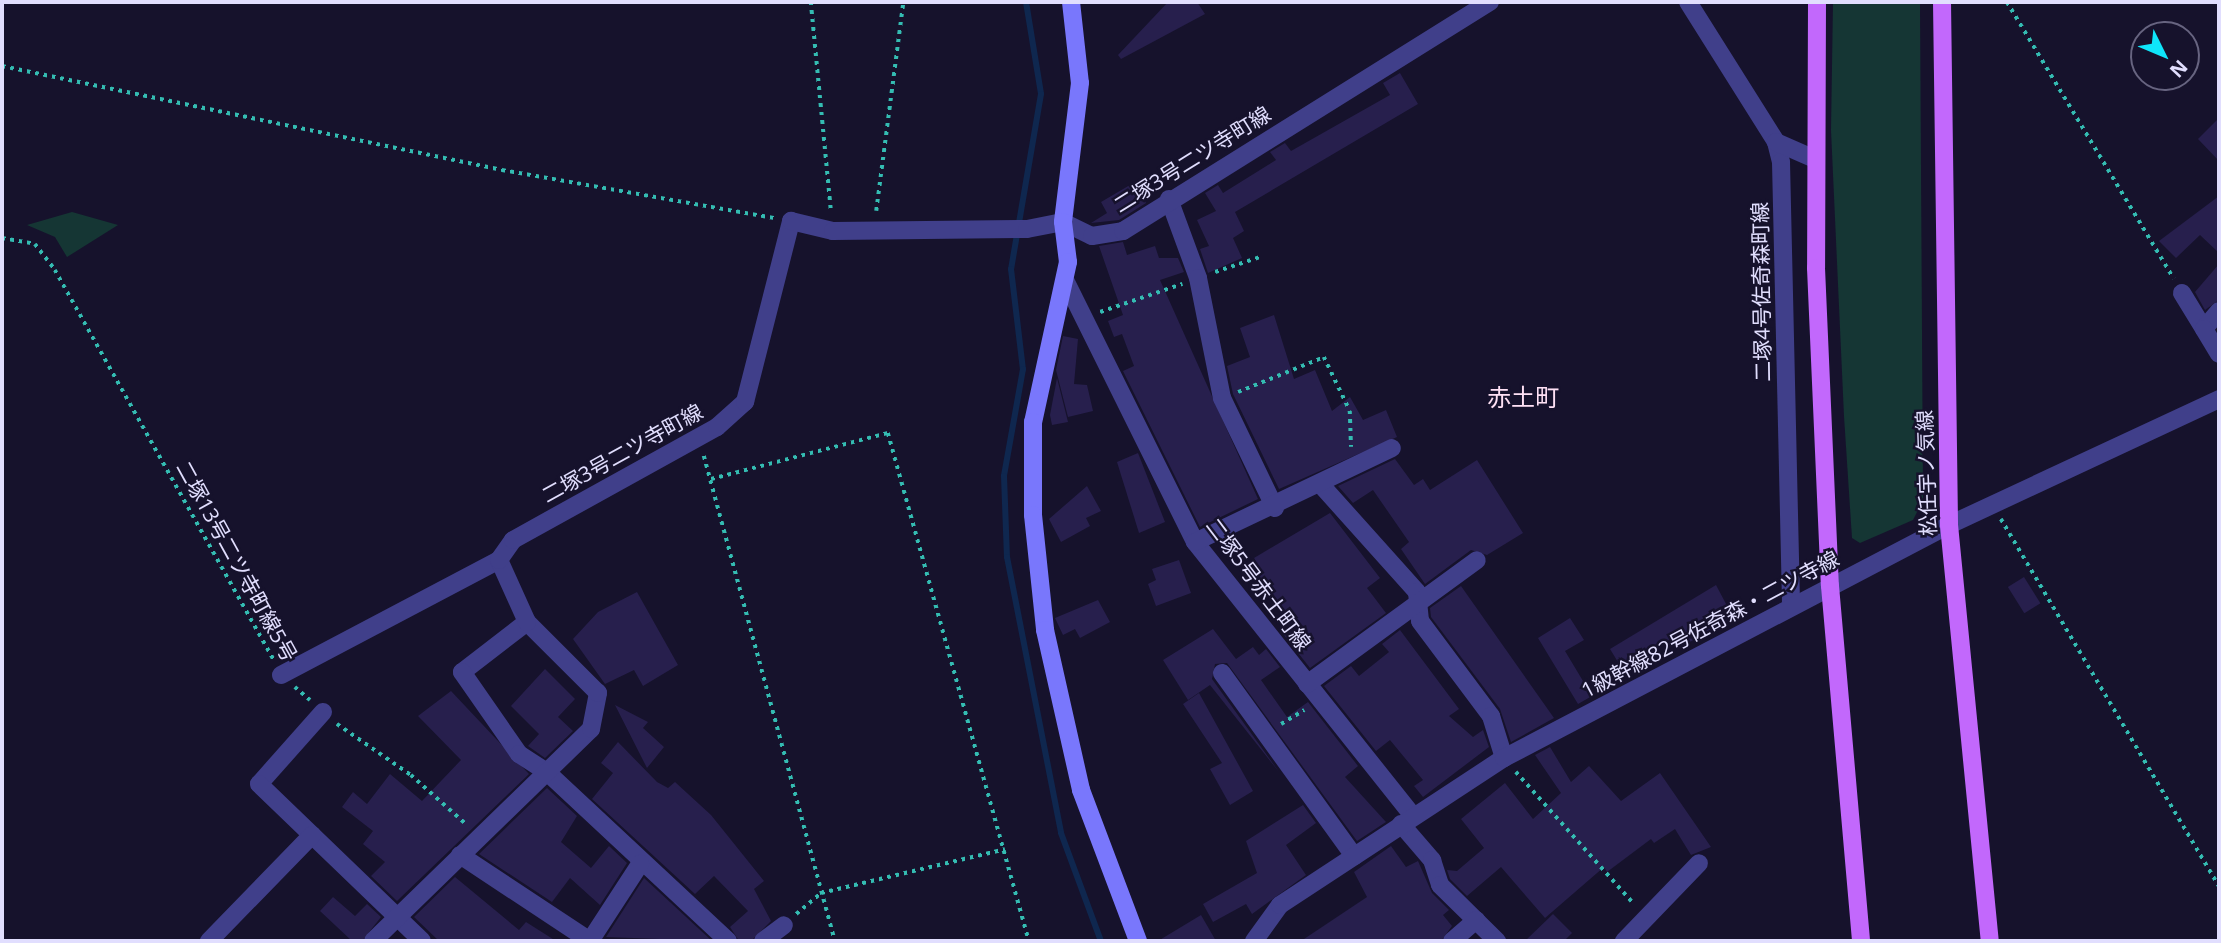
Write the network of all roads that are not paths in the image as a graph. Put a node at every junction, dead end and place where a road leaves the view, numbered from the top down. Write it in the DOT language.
graph roads {
  1 [pos="1071,2"];
  2 [pos="1490,2"];
  3 [pos="1688,2"];
  4 [pos="1817,2"];
  5 [pos="1942,2"];
  6 [pos="1776,142"];
  7 [pos="1815,159"];
  8 [pos="1169,199"];
  9 [pos="1063,222"];
  10 [pos="1066,282"];
  11 [pos="2182,293"];
  12 [pos="2219,311"];
  13 [pos="2204,329"];
  14 [pos="2219,354"];
  15 [pos="2219,398"];
  16 [pos="1392,448"];
  17 [pos="1322,486"];
  18 [pos="1275,508"];
  19 [pos="1949,526"];
  20 [pos="1195,542"];
  21 [pos="499,560"];
  22 [pos="1477,560"];
  23 [pos="1830,586"];
  24 [pos="1416,605"];
  25 [pos="1791,606"];
  26 [pos="527,622"];
  27 [pos="1222,673"];
  28 [pos="281,675"];
  29 [pos="1307,684"];
  30 [pos="323,712"];
  31 [pos="1504,758"];
  32 [pos="548,773"];
  33 [pos="1407,820"];
  34 [pos="312,835"];
  35 [pos="460,855"];
  36 [pos="1354,856"];
  37 [pos="1699,863"];
  38 [pos="640,864"];
  39 [pos="397,917"];
  40 [pos="1476,920"];
  41 [pos="784,925"];
  42 [pos="209,941"];
  43 [pos="373,941"];
  44 [pos="422,941"];
  45 [pos="590,941"];
  46 [pos="728,941"];
  47 [pos="763,941"];
  48 [pos="1138,941"];
  49 [pos="1254,941"];
  50 [pos="1452,941"];
  51 [pos="1497,941"];
  52 [pos="1625,941"];
  53 [pos="1861,941"];
  54 [pos="1990,941"];
  1 -- 9 [label="street"];
  2 -- 8 [label="street, 二塚3号二ツ寺町線"];
  3 -- 6 [label="street"];
  4 -- 7 [label="main road"];
  5 -- 19 [label="main road, 松任宇ノ気線"];
  6 -- 7 [label="street"];
  6 -- 25 [label="street, 二塚4号佐奇森町線"];
  7 -- 23 [label="main road"];
  8 -- 9 [label="street, 二塚3号二ツ寺町線"];
  8 -- 18 [label="street"];
  9 -- 10 [label="street"];
  9 -- 21 [label="street, 二塚3号二ツ寺町線"];
  10 -- 20 [label="street, 二塚5号赤土町線"];
  10 -- 48 [label="street"];
  11 -- 13 [label="street"];
  12 -- 13 [label="street"];
  13 -- 14 [label="street"];
  15 -- 19 [label="street, 1級幹線82号佐奇森・二ツ寺線"];
  16 -- 17 [label="street"];
  17 -- 18 [label="street"];
  17 -- 24 [label="street"];
  18 -- 20 [label="street"];
  19 -- 23 [label="street, 1級幹線82号佐奇森・二ツ寺線"];
  19 -- 54 [label="main road, 松任宇ノ気線"];
  20 -- 29 [label="street, 二塚5号赤土町線"];
  21 -- 26 [label="street"];
  21 -- 28 [label="street, 二塚3号二ツ寺町線"];
  22 -- 24 [label="street"];
  23 -- 25 [label="street, 1級幹線82号佐奇森・二ツ寺線"];
  23 -- 53 [label="main road"];
  24 -- 29 [label="street"];
  24 -- 31 [label="street"];
  25 -- 31 [label="street, 1級幹線82号佐奇森・二ツ寺線"];
  26 -- 32 [label="street"];
  26 -- 32 [label="street"];
  27 -- 36 [label="street"];
  29 -- 33 [label="street, 二塚5号赤土町線"];
  30 -- 34 [label="street"];
  31 -- 33 [label="street, 1級幹線82号佐奇森・二ツ寺線"];
  32 -- 35 [label="street"];
  32 -- 38 [label="street"];
  33 -- 36 [label="street, 1級幹線82号佐奇森・二ツ寺線"];
  33 -- 40 [label="street, 二塚5号赤土町線"];
  34 -- 39 [label="street"];
  34 -- 42 [label="street"];
  35 -- 39 [label="street"];
  35 -- 45 [label="street"];
  36 -- 49 [label="street, 1級幹線82号佐奇森・二ツ寺線"];
  37 -- 52 [label="street"];
  38 -- 45 [label="street"];
  38 -- 46 [label="street"];
  39 -- 43 [label="street"];
  39 -- 44 [label="street"];
  40 -- 50 [label="street"];
  40 -- 51 [label="street, 二塚5号赤土町線"];
  41 -- 47 [label="street"];
}
